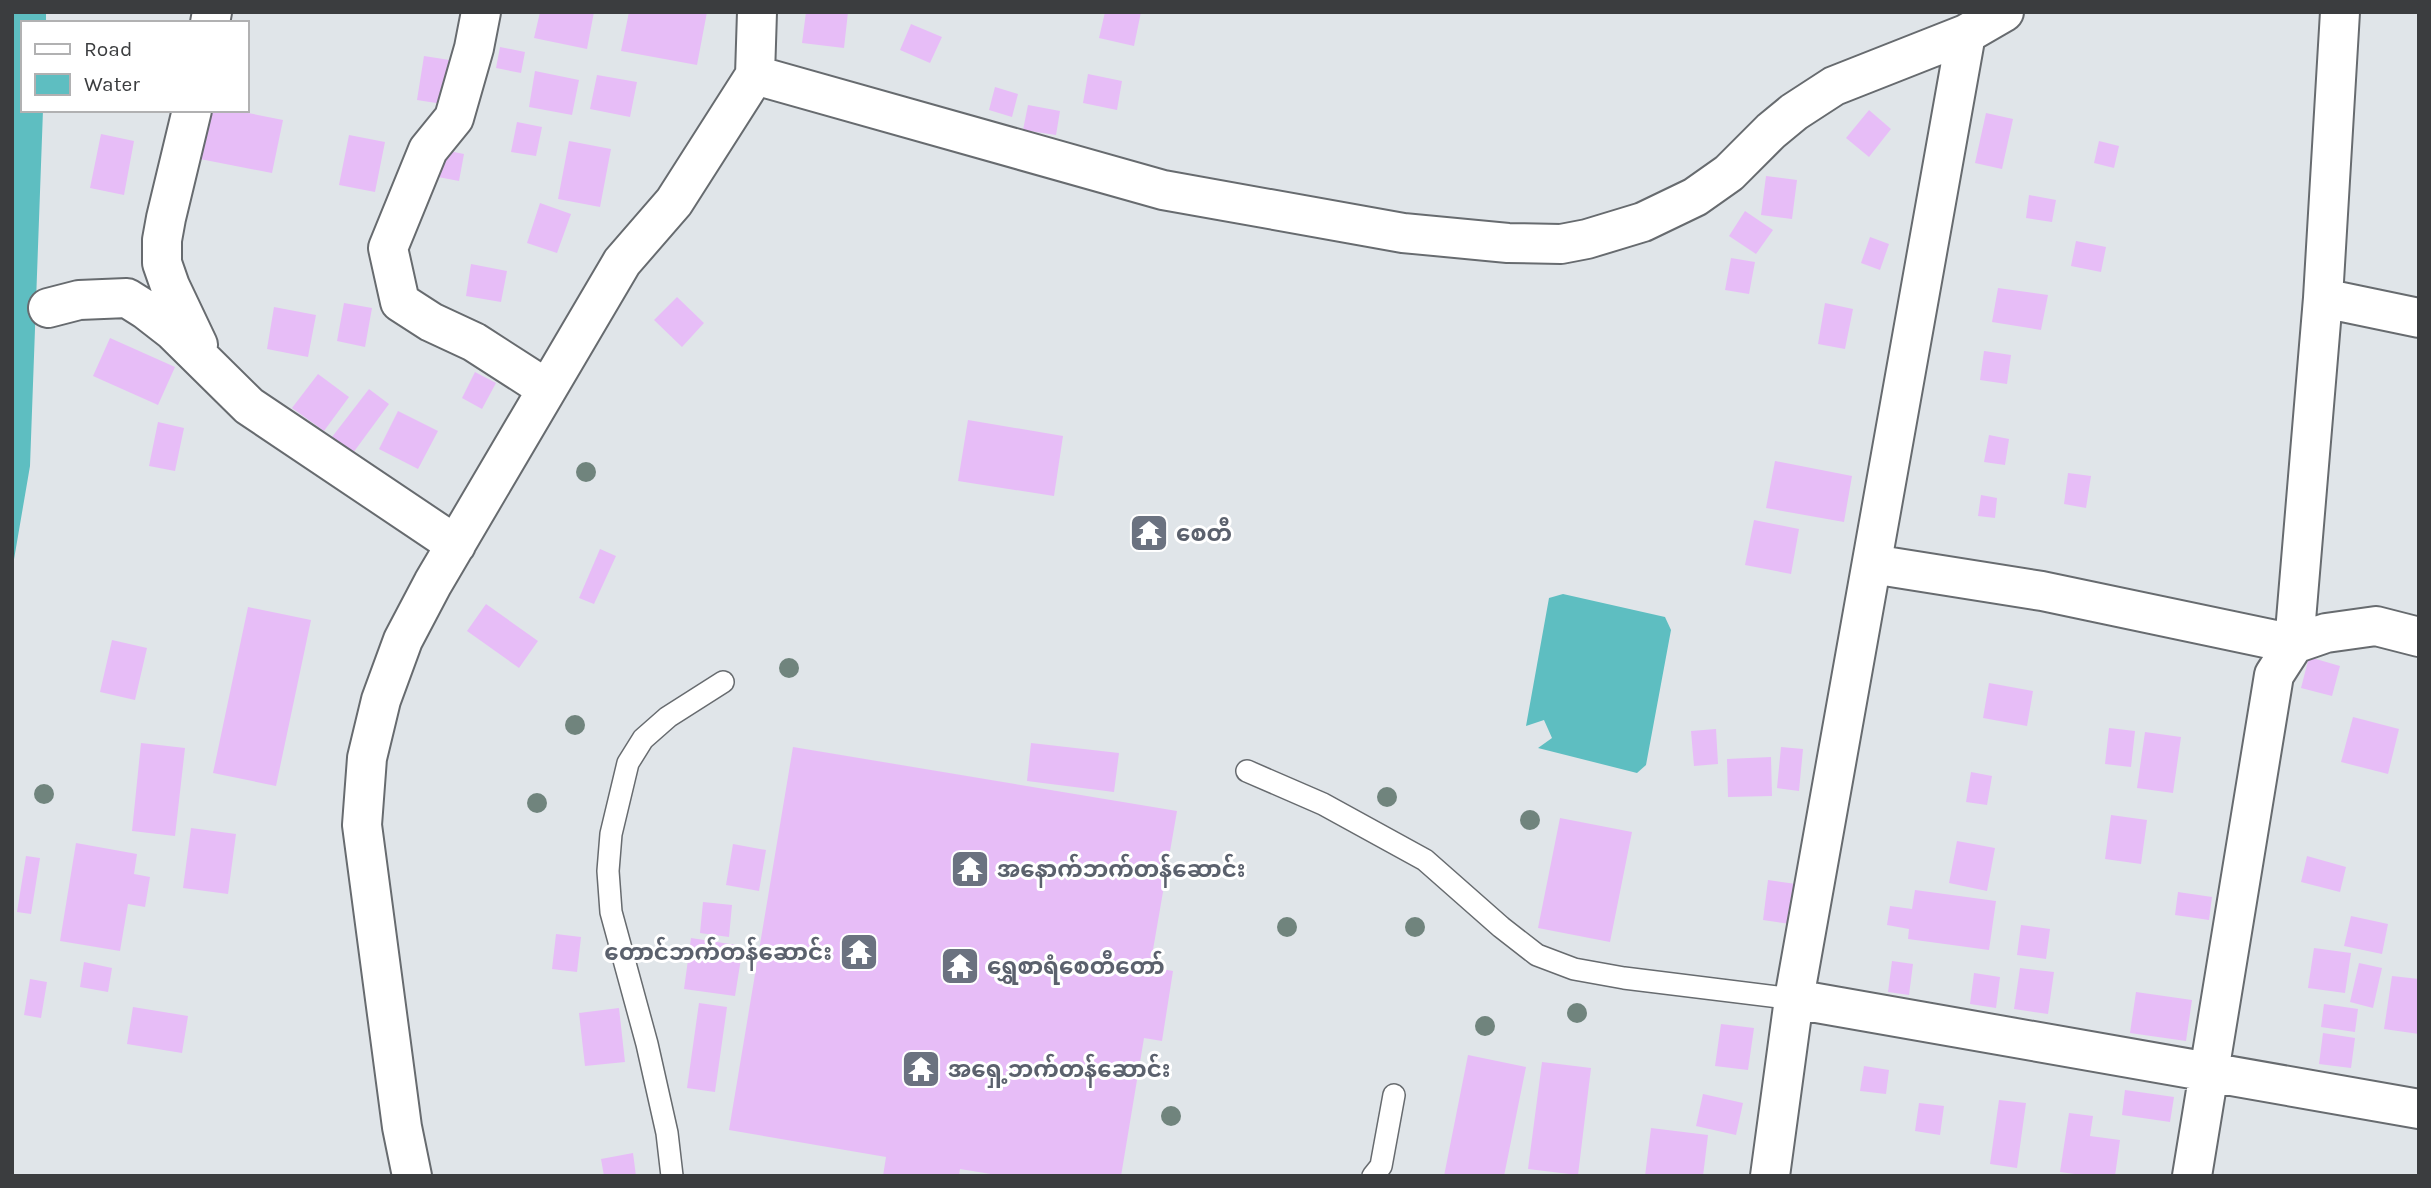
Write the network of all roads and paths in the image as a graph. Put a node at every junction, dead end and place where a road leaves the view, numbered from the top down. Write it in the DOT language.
graph roads {
  1 [pos="481,12"];
  2 [pos="757,12"];
  3 [pos="2004,12"];
  4 [pos="2340,12"];
  5 [pos="1966,34"];
  6 [pos="755,75"];
  7 [pos="192,112"];
  8 [pos="2323,298"];
  9 [pos="48,308"];
  10 [pos="2419,318"];
  11 [pos="208,368"];
  12 [pos="547,389"];
  13 [pos="456,545"];
  14 [pos="1872,564"];
  15 [pos="2419,637"];
  16 [pos="2294,644"];
  17 [pos="723,682"];
  18 [pos="1247,771"];
  19 [pos="1794,999"];
  20 [pos="2209,1073"];
  21 [pos="1394,1095"];
  22 [pos="2419,1109"];
  23 [pos="412,1176"];
  24 [pos="672,1176"];
  25 [pos="1373,1176"];
  26 [pos="1770,1176"];
  27 [pos="2192,1176"];
  1 -- 12 [label="street"];
  2 -- 6 [label="street"];
  3 -- 5 [label="street"];
  4 -- 8 [label="street"];
  5 -- 6 [label="street"];
  5 -- 14 [label="street"];
  6 -- 12 [label="street"];
  7 -- 11 [label="street"];
  8 -- 10 [label="street"];
  8 -- 16 [label="street"];
  9 -- 11 [label="street"];
  11 -- 13 [label="street"];
  12 -- 13 [label="street"];
  13 -- 23 [label="street"];
  14 -- 16 [label="street"];
  14 -- 19 [label="street"];
  15 -- 16 [label="street"];
  16 -- 20 [label="street"];
  17 -- 24 [label="lane"];
  18 -- 19 [label="lane"];
  19 -- 20 [label="street"];
  19 -- 26 [label="street"];
  20 -- 22 [label="street"];
  20 -- 27 [label="street"];
  21 -- 25 [label="lane"];
}
